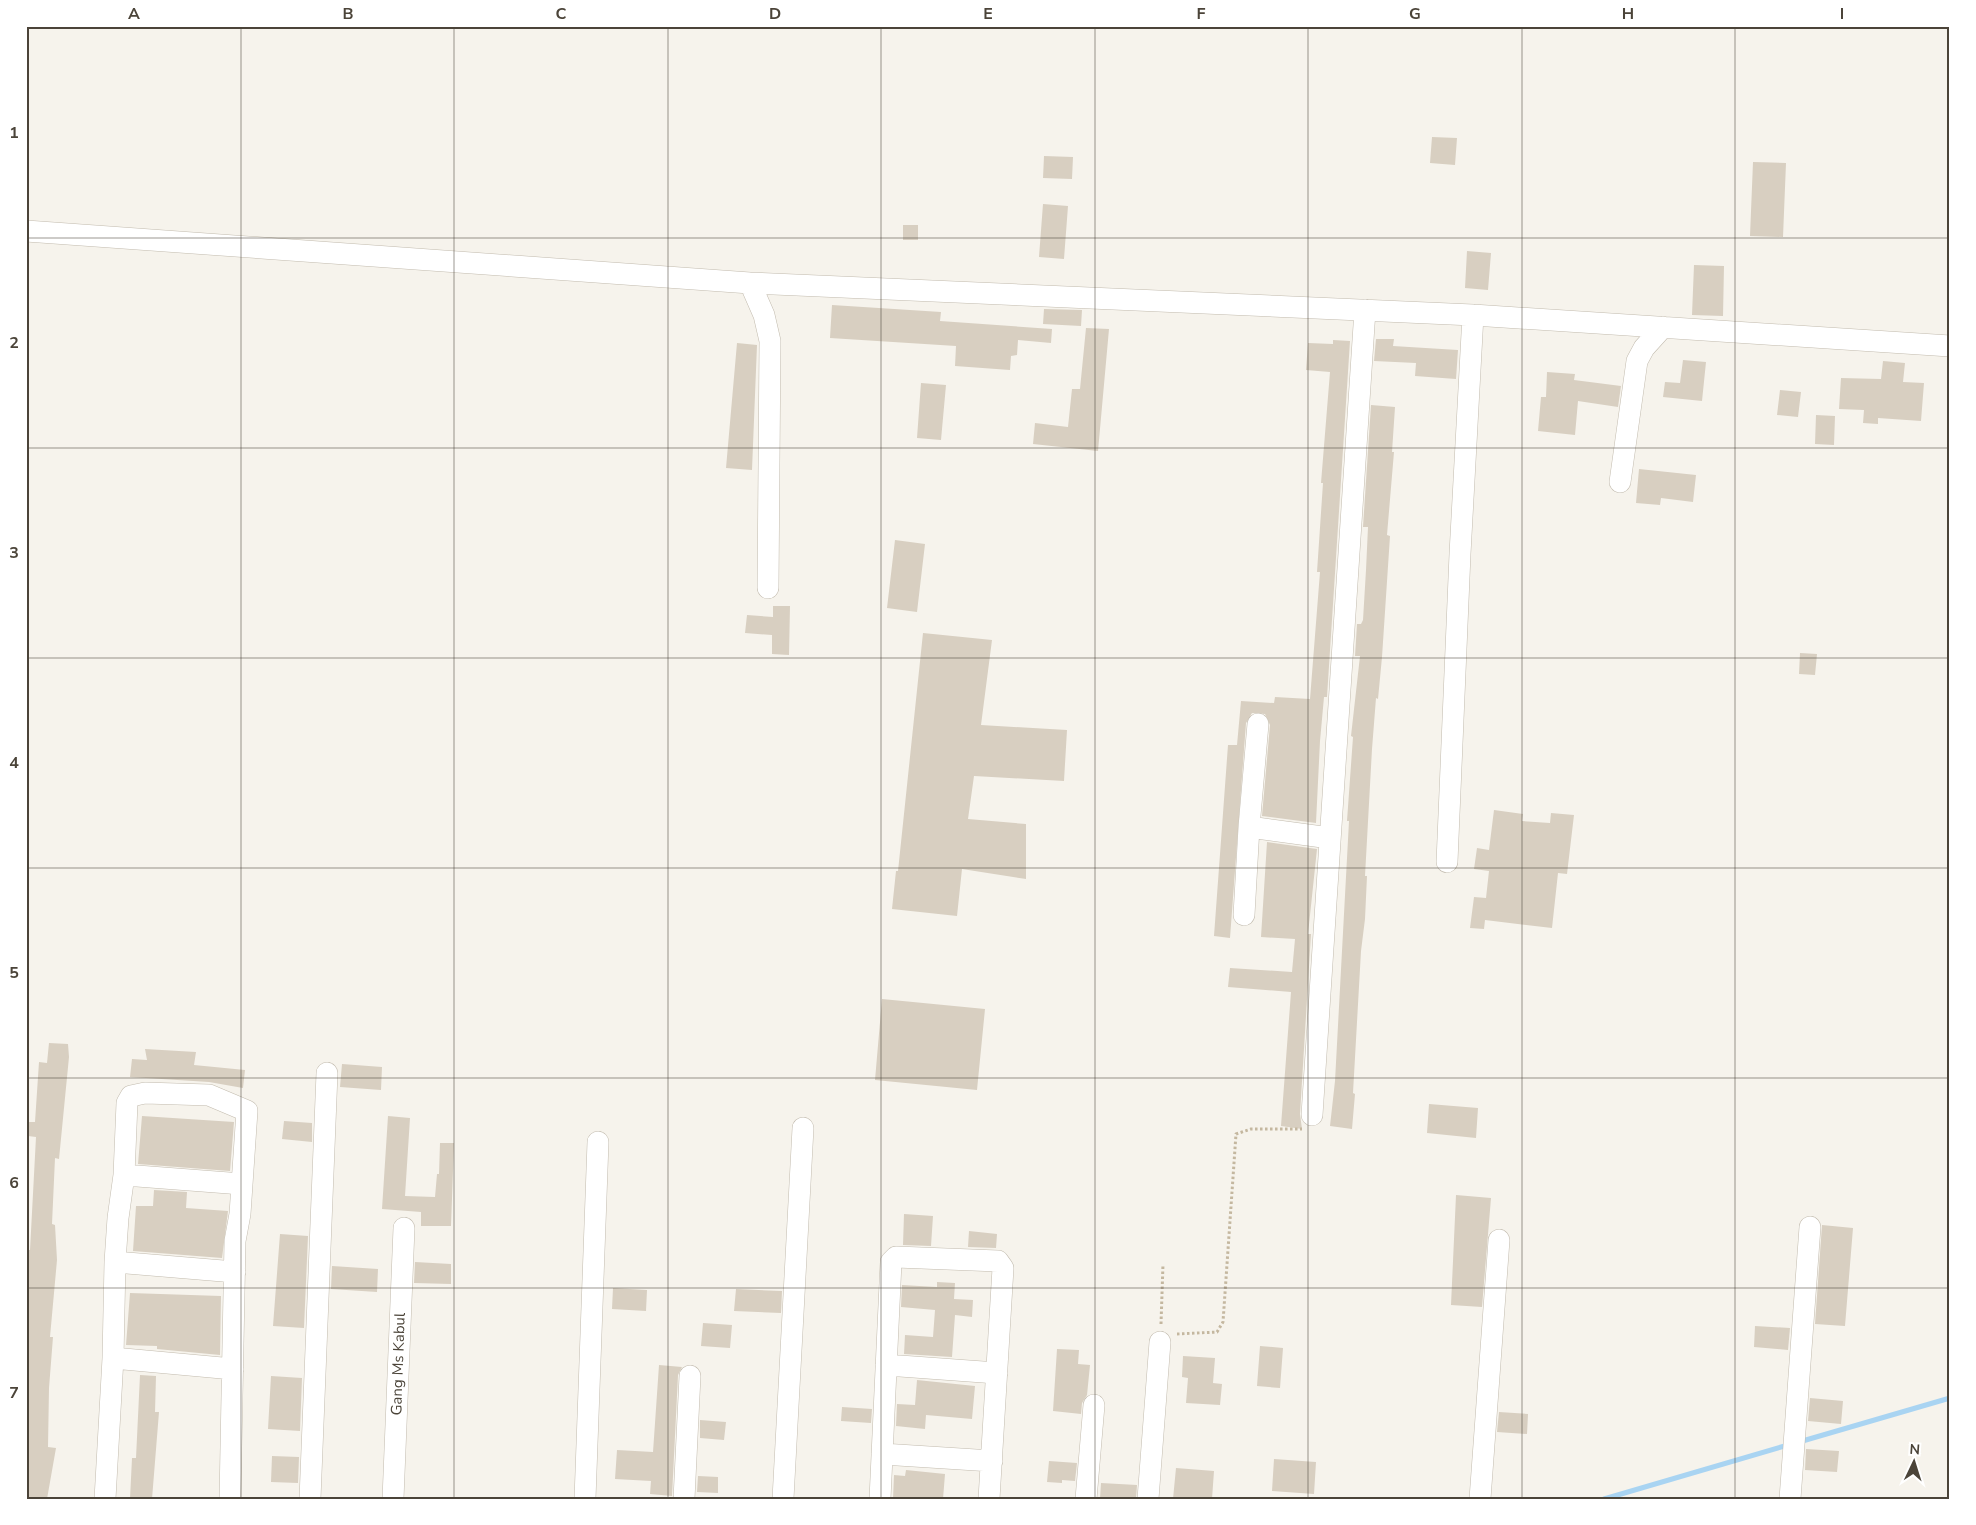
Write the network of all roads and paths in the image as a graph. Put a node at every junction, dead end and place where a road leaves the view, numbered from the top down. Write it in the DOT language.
graph roads {
  1 [pos="26,231"];
  2 [pos="750,283"];
  3 [pos="1364,310"];
  4 [pos="1473,315"];
  5 [pos="1663,327"];
  6 [pos="1950,346"];
  7 [pos="1620,482"];
  8 [pos="768,588"];
  9 [pos="1258,724"];
  10 [pos="1249,827"];
  11 [pos="1330,838"];
  12 [pos="1447,862"];
  13 [pos="1244,915"];
  14 [pos="327,1073"];
  15 [pos="1312,1115"];
  16 [pos="803,1128"];
  17 [pos="598,1142"];
  18 [pos="124,1175"];
  19 [pos="242,1184"];
  20 [pos="1810,1227"];
  21 [pos="404,1228"];
  22 [pos="1500,1240"];
  23 [pos="115,1262"];
  24 [pos="1163,1264"];
  25 [pos="235,1272"];
  26 [pos="1160,1342"];
  27 [pos="113,1358"];
  28 [pos="886,1365"];
  29 [pos="233,1369"];
  30 [pos="996,1372"];
  31 [pos="690,1376"];
  32 [pos="1094,1405"];
  33 [pos="882,1454"];
  34 [pos="992,1461"];
  35 [pos="105,1499"];
  36 [pos="230,1499"];
  37 [pos="310,1499"];
  38 [pos="393,1499"];
  39 [pos="585,1499"];
  40 [pos="684,1499"];
  41 [pos="783,1499"];
  42 [pos="880,1499"];
  43 [pos="989,1499"];
  44 [pos="1086,1499"];
  45 [pos="1148,1499"];
  46 [pos="1480,1499"];
  47 [pos="1790,1499"];
  1 -- 2 [label="street"];
  2 -- 3 [label="street"];
  2 -- 8 [label="street"];
  3 -- 4 [label="street"];
  3 -- 11 [label="street"];
  4 -- 5 [label="street"];
  4 -- 12 [label="street"];
  5 -- 6 [label="street"];
  5 -- 7 [label="street"];
  9 -- 10 [label="street"];
  10 -- 11 [label="street"];
  10 -- 13 [label="street"];
  11 -- 15 [label="street"];
  14 -- 37 [label="street"];
  15 -- 26 [label="path"];
  16 -- 41 [label="street"];
  17 -- 39 [label="street"];
  18 -- 19 [label="street"];
  18 -- 19 [label="street"];
  18 -- 23 [label="street"];
  19 -- 25 [label="street"];
  20 -- 47 [label="street"];
  21 -- 38 [label="street, Gang Ms Kabul"];
  22 -- 46 [label="street"];
  23 -- 25 [label="street"];
  23 -- 27 [label="street"];
  24 -- 26 [label="path"];
  25 -- 29 [label="street"];
  26 -- 45 [label="street"];
  27 -- 29 [label="street"];
  27 -- 35 [label="street"];
  28 -- 30 [label="street"];
  28 -- 30 [label="street"];
  28 -- 33 [label="street"];
  29 -- 36 [label="street"];
  30 -- 34 [label="street"];
  31 -- 40 [label="street"];
  32 -- 44 [label="street"];
  33 -- 34 [label="street"];
  33 -- 42 [label="street"];
  34 -- 43 [label="street"];
}
